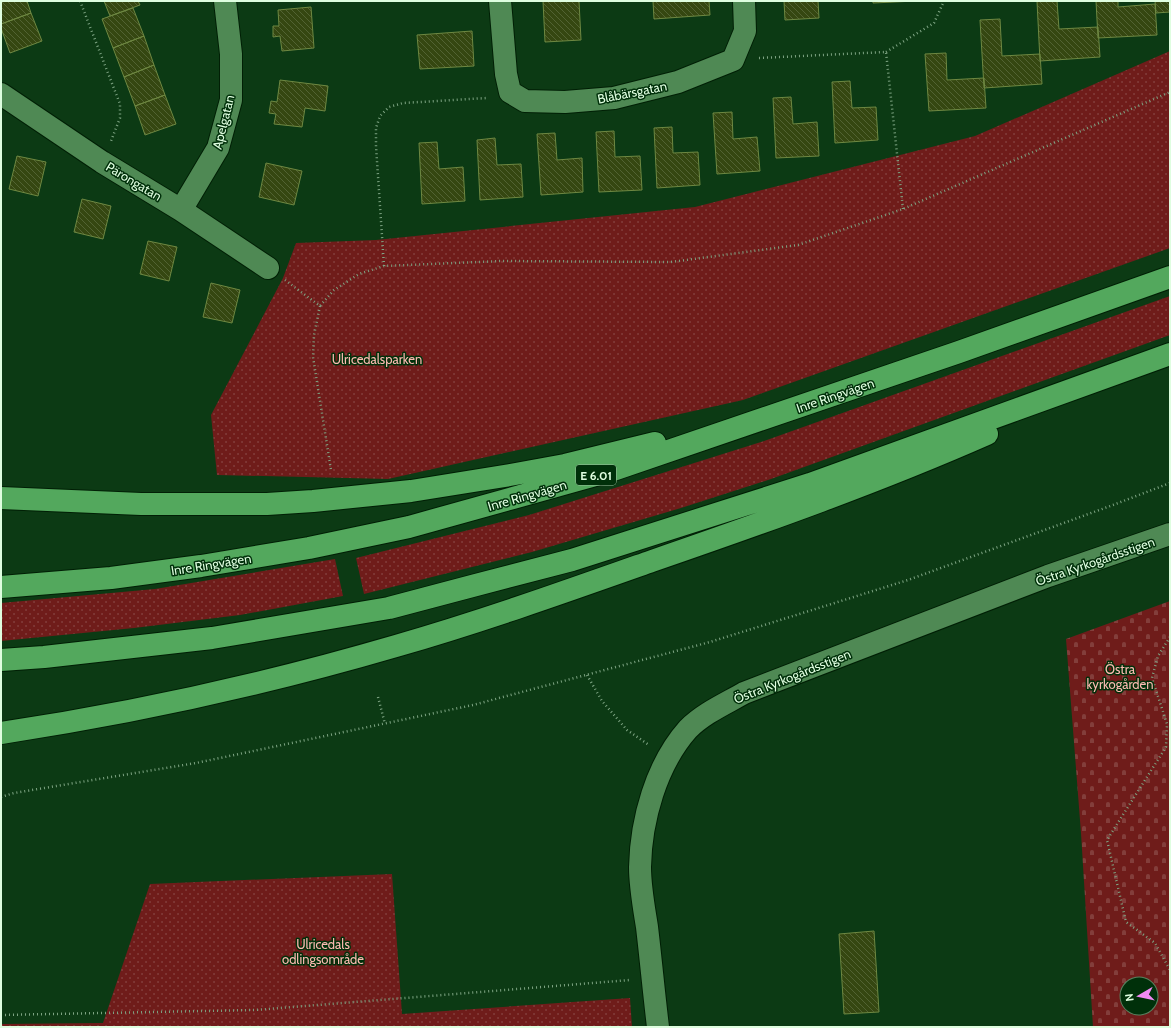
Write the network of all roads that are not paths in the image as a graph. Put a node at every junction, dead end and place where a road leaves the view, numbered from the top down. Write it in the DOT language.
graph roads {
  1 [pos="225,1"];
  2 [pos="500,1"];
  3 [pos="744,1"];
  4 [pos="1,94"];
  5 [pos="181,210"];
  6 [pos="268,268"];
  7 [pos="1170,277"];
  8 [pos="1170,354"];
  9 [pos="1103,378"];
  10 [pos="782,413"];
  11 [pos="1,498"];
  12 [pos="1170,534"];
  13 [pos="1,587"];
  14 [pos="1,660"];
  15 [pos="1,733"];
  16 [pos="658,1027"];
  1 -- 5 [label="street, Apelgatan"];
  2 -- 3 [label="street, Blåbärsgatan"];
  4 -- 5 [label="street, Pärongatan"];
  5 -- 6 [label="street, Pärongatan"];
  7 -- 10 [label="highway, Inre Ringvägen / E 6.01"];
  8 -- 9 [label="highway"];
  9 -- 14 [label="highway"];
  9 -- 15 [label="highway"];
  10 -- 11 [label="highway"];
  10 -- 13 [label="highway, Inre Ringvägen / E 6.01"];
  12 -- 16 [label="street, Östra Kyrkogårdsstigen"];
}
